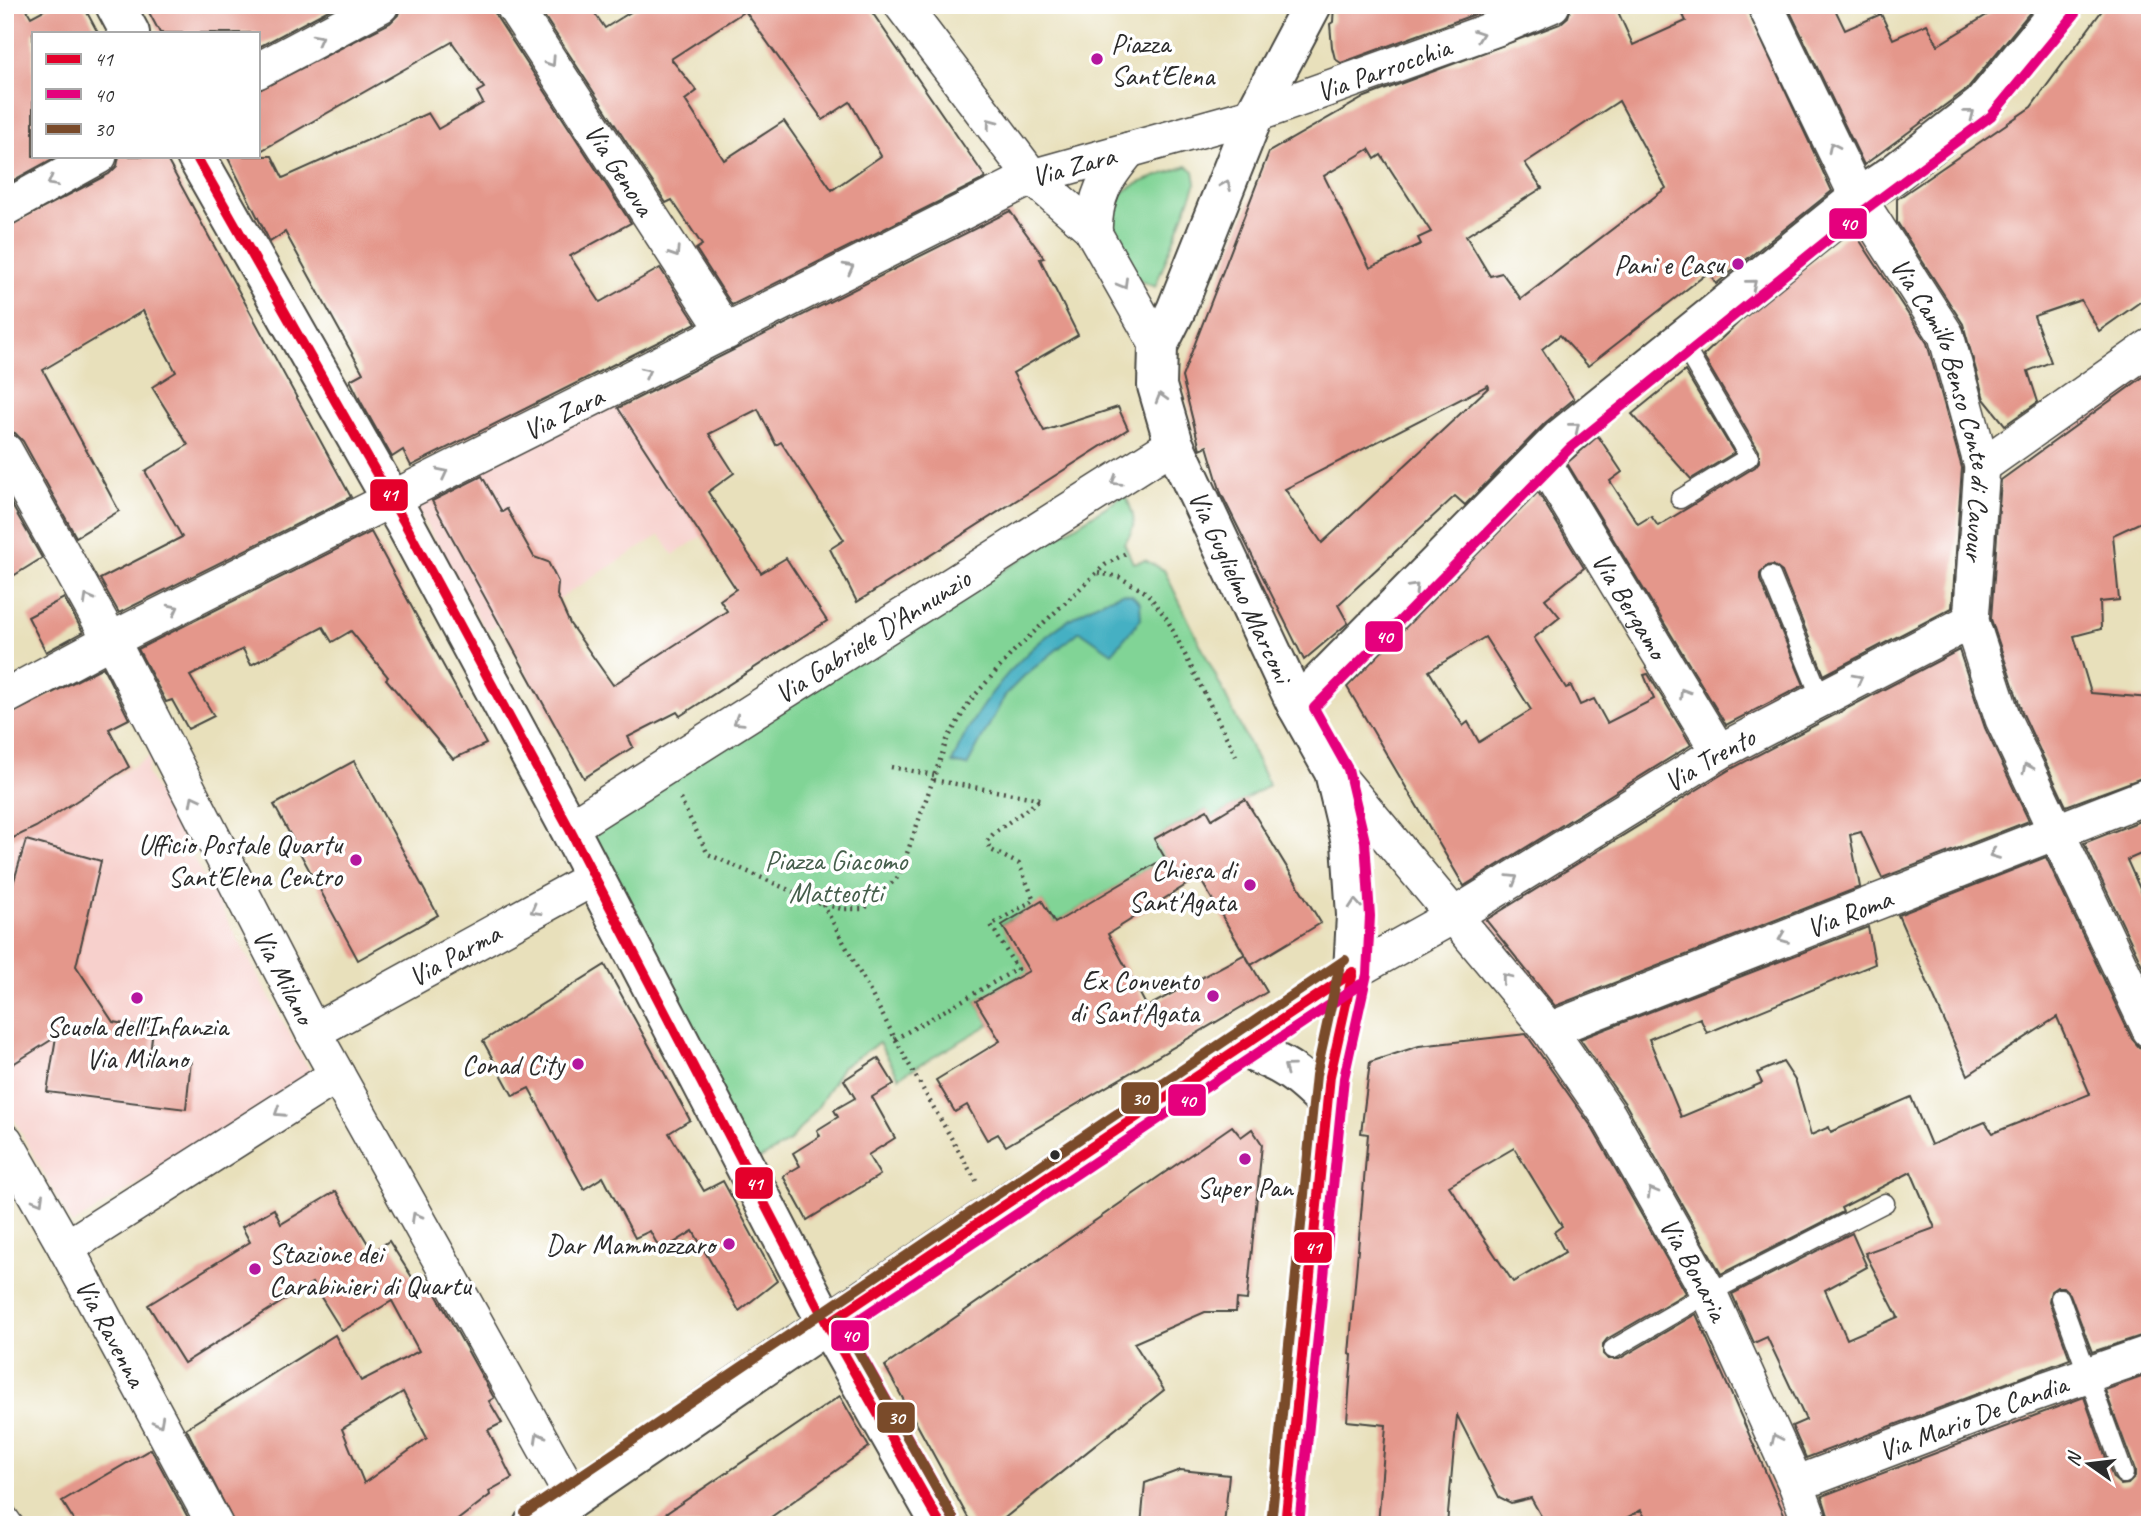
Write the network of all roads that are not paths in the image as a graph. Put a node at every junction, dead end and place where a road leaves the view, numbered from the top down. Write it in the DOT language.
graph roads {
  1 [pos="116,5"];
  2 [pos="381,5"];
  3 [pos="513,5"];
  4 [pos="902,5"];
  5 [pos="1312,5"];
  6 [pos="1552,5"];
  7 [pos="1765,5"];
  8 [pos="2064,5"];
  9 [pos="130,32"];
  10 [pos="259,70"];
  11 [pos="1254,115"];
  12 [pos="1129,150"];
  13 [pos="95,158"];
  14 [pos="197,158"];
  15 [pos="1032,177"];
  16 [pos="1858,198"];
  17 [pos="5,208"];
  18 [pos="1094,233"];
  19 [pos="726,332"];
  20 [pos="1681,341"];
  21 [pos="1158,346"];
  22 [pos="2150,347"];
  23 [pos="1174,444"];
  24 [pos="5,450"];
  25 [pos="1541,458"];
  26 [pos="1982,466"];
  27 [pos="391,499"];
  28 [pos="1680,499"];
  29 [pos="1771,576"];
  30 [pos="1971,621"];
  31 [pos="111,640"];
  32 [pos="5,697"];
  33 [pos="1821,698"];
  34 [pos="1297,706"];
  35 [pos="1719,752"];
  36 [pos="1334,772"];
  37 [pos="2150,795"];
  38 [pos="569,828"];
  39 [pos="2057,829"];
  40 [pos="594,877"];
  41 [pos="1455,915"];
  42 [pos="1353,972"];
  43 [pos="1549,1030"];
  44 [pos="2150,1030"];
  45 [pos="313,1032"];
  46 [pos="1239,1048"];
  47 [pos="337,1075"];
  48 [pos="1328,1104"];
  49 [pos="5,1141"];
  50 [pos="1885,1203"];
  51 [pos="66,1248"];
  52 [pos="1709,1293"];
  53 [pos="2060,1298"];
  54 [pos="827,1324"];
  55 [pos="1613,1349"];
  56 [pos="2150,1353"];
  57 [pos="2090,1373"];
  58 [pos="2124,1474"];
  59 [pos="1796,1484"];
  60 [pos="572,1496"];
  61 [pos="5,1511"];
  62 [pos="15,1525"];
  63 [pos="215,1525"];
  64 [pos="533,1525"];
  65 [pos="941,1525"];
  66 [pos="1285,1525"];
  67 [pos="1811,1525"];
  1 -- 9 [label="street"];
  10 -- 2 [label="street, one-way"];
  3 -- 19 [label="street, Via Genova, one-way"];
  15 -- 4 [label="street, one-way"];
  5 -- 11 [label="street, Via Guglielmo Marconi"];
  11 -- 6 [label="street, Via Parrocchia, one-way"];
  16 -- 7 [label="street, Via Camillo Benso Conte di Cavour, one-way"];
  16 -- 8 [label="street, one-way"];
  11 -- 12 [label="street, Via Zara"];
  21 -- 11 [label="street, Via Guglielmo Marconi, one-way"];
  12 -- 15 [label="street, Via Zara"];
  12 -- 18 [label="street, Via Zara"];
  13 -- 17 [label="street, one-way"];
  14 -- 27 [label="street"];
  15 -- 18 [label="street"];
  19 -- 15 [label="street, Via Zara, one-way"];
  20 -- 16 [label="street, one-way"];
  16 -- 26 [label="street, Via Camillo Benso Conte di Cavour"];
  18 -- 21 [label="street, one-way"];
  27 -- 19 [label="street, Via Zara, one-way"];
  25 -- 20 [label="street, one-way"];
  20 -- 28 [label="lane"];
  23 -- 21 [label="street, Via Guglielmo Marconi, one-way"];
  22 -- 26 [label="street"];
  23 -- 34 [label="street, Via Guglielmo Marconi"];
  23 -- 38 [label="street, Via Gabriele D'Annunzio, one-way"];
  31 -- 24 [label="street, Via Milano, one-way"];
  34 -- 25 [label="street, one-way"];
  35 -- 25 [label="street, Via Bergamo, one-way"];
  26 -- 30 [label="street, Via Camillo Benso Conte di Cavour"];
  31 -- 27 [label="street, Via Zara, one-way"];
  27 -- 38 [label="street"];
  29 -- 33 [label="lane"];
  33 -- 30 [label="street, Via Trento, one-way"];
  39 -- 30 [label="street, Via Camillo Benso Conte di Cavour, one-way"];
  31 -- 32 [label="street, Via Zara"];
  45 -- 31 [label="street, Via Milano, one-way"];
  33 -- 35 [label="street, Via Trento"];
  34 -- 36 [label="street, Via Guglielmo Marconi"];
  41 -- 35 [label="street, Via Trento, one-way"];
  36 -- 41 [label="street, Via Bonaria"];
  42 -- 36 [label="street, Via Guglielmo Marconi, one-way"];
  37 -- 39 [label="street, Via Roma"];
  38 -- 40 [label="street"];
  39 -- 43 [label="street, Via Roma, one-way"];
  39 -- 44 [label="street, Via Camillo Benso Conte di Cavour"];
  40 -- 45 [label="street, Via Parma, one-way"];
  40 -- 54 [label="street"];
  41 -- 42 [label="street, Via Trento"];
  43 -- 41 [label="street, Via Bonaria, one-way"];
  42 -- 46 [label="street"];
  42 -- 48 [label="street, Via Guglielmo Marconi"];
  52 -- 43 [label="street, Via Bonaria, one-way"];
  45 -- 47 [label="street, Via Milano"];
  48 -- 46 [label="street, one-way"];
  46 -- 54 [label="street"];
  47 -- 51 [label="street, one-way"];
  60 -- 47 [label="street, Via Milano, one-way"];
  48 -- 66 [label="street, Via Guglielmo Marconi"];
  49 -- 51 [label="street, Via Ravenna, one-way"];
  50 -- 52 [label="lane"];
  51 -- 63 [label="street, Via Ravenna, one-way"];
  52 -- 55 [label="lane"];
  59 -- 52 [label="street, Via Bonaria, one-way"];
  53 -- 57 [label="lane"];
  54 -- 60 [label="street"];
  54 -- 65 [label="street"];
  56 -- 57 [label="street, Via Mario De Candia"];
  57 -- 58 [label="lane"];
  57 -- 59 [label="street, Via Mario De Candia"];
  59 -- 67 [label="street, Via Bonaria"];
  60 -- 64 [label="street"];
  61 -- 62 [label="lane"];
}
